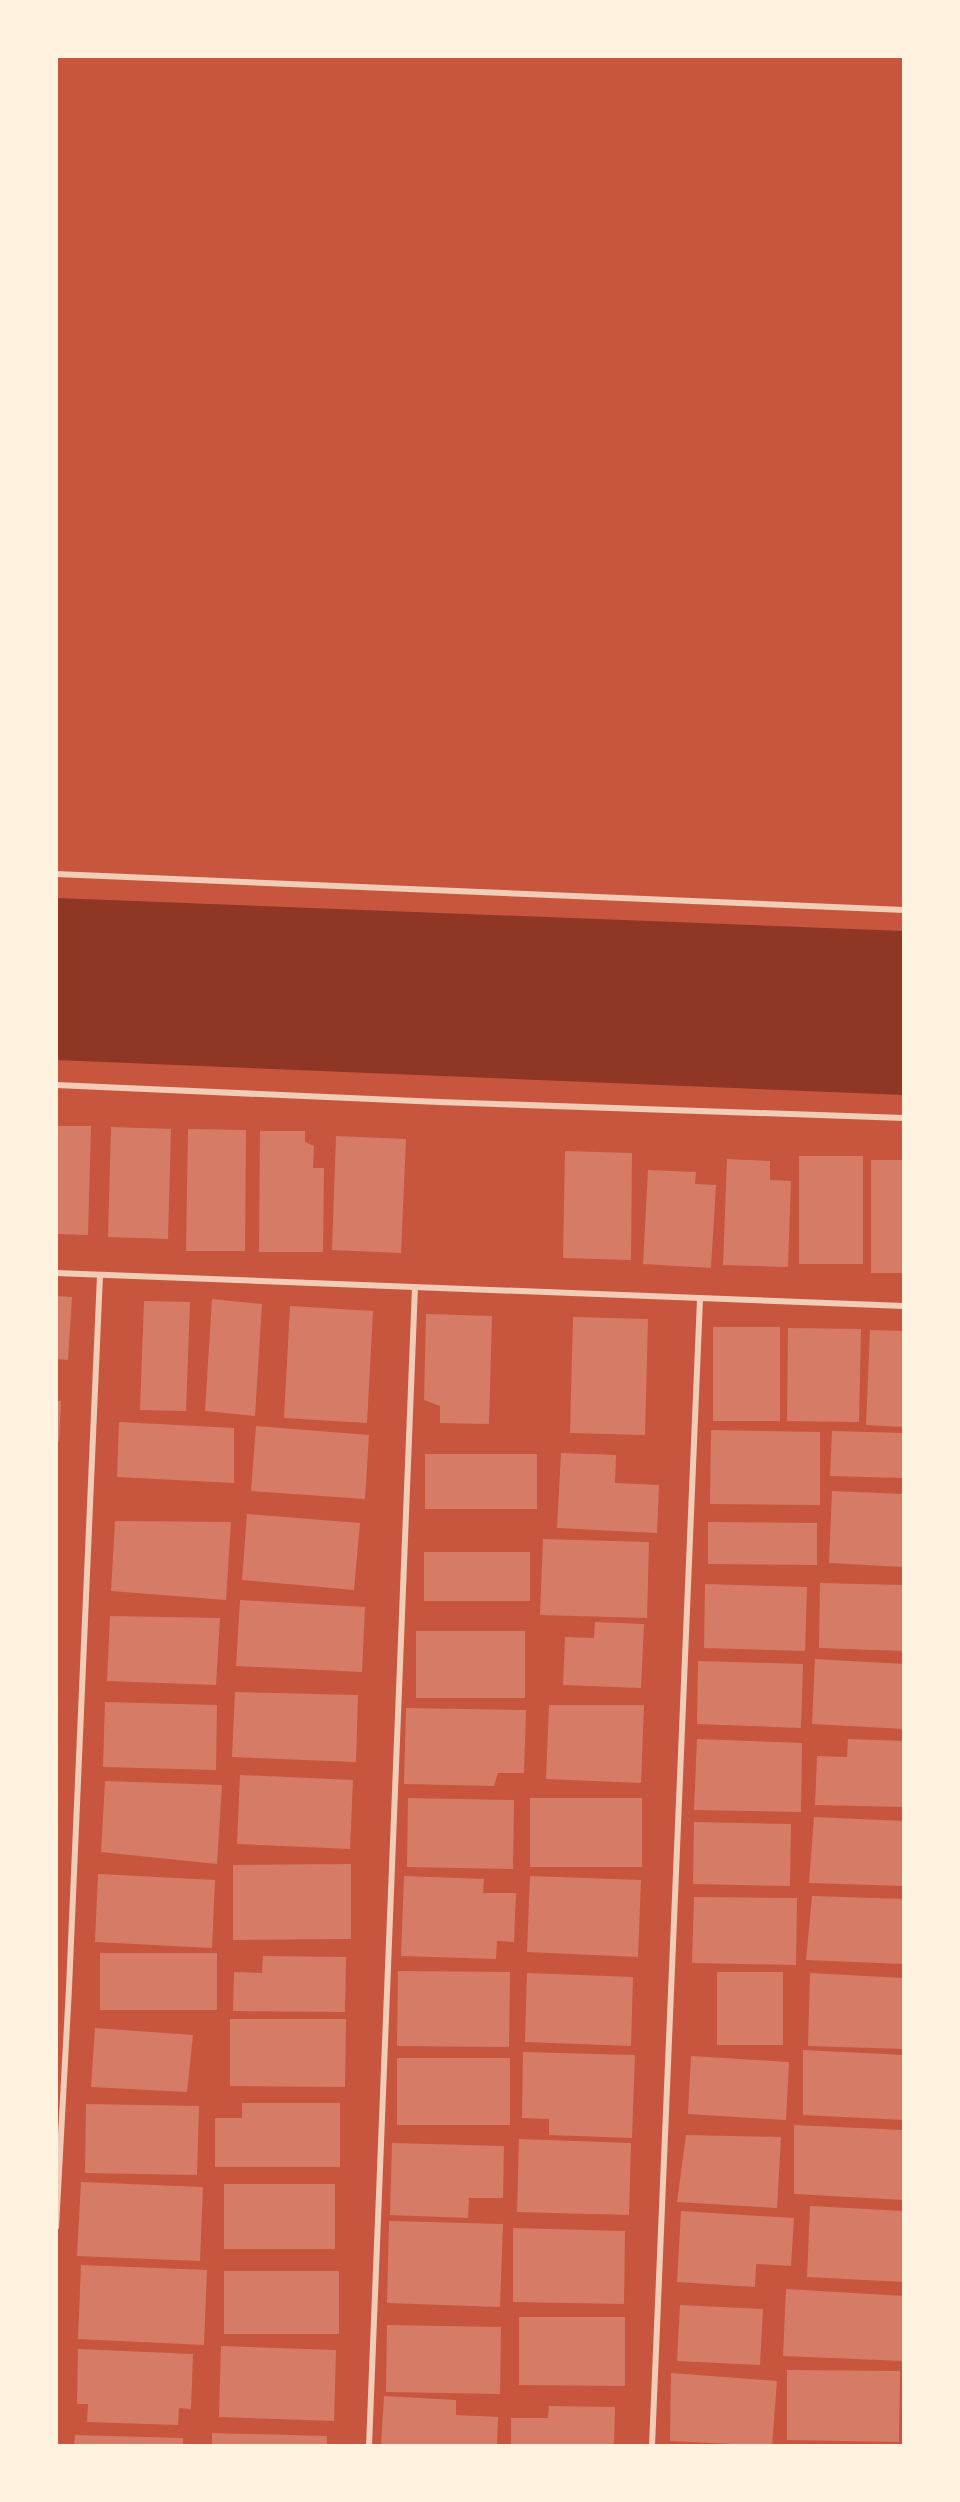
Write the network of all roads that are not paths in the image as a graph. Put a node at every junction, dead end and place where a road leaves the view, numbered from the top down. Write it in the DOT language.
graph roads {
  1 [pos="56,874"];
  2 [pos="904,910"];
  3 [pos="56,1085"];
  4 [pos="904,1118"];
  5 [pos="56,1273"];
  6 [pos="100,1275"];
  7 [pos="415,1287"];
  8 [pos="700,1299"];
  9 [pos="904,1306"];
  10 [pos="56,2227"];
  11 [pos="369,2446"];
  12 [pos="652,2446"];
  1 -- 2 [label="lane"];
  3 -- 4 [label="lane"];
  5 -- 6 [label="lane"];
  6 -- 7 [label="lane"];
  6 -- 10 [label="lane"];
  7 -- 8 [label="lane"];
  7 -- 11 [label="lane"];
  8 -- 9 [label="lane"];
  8 -- 12 [label="lane"];
}
